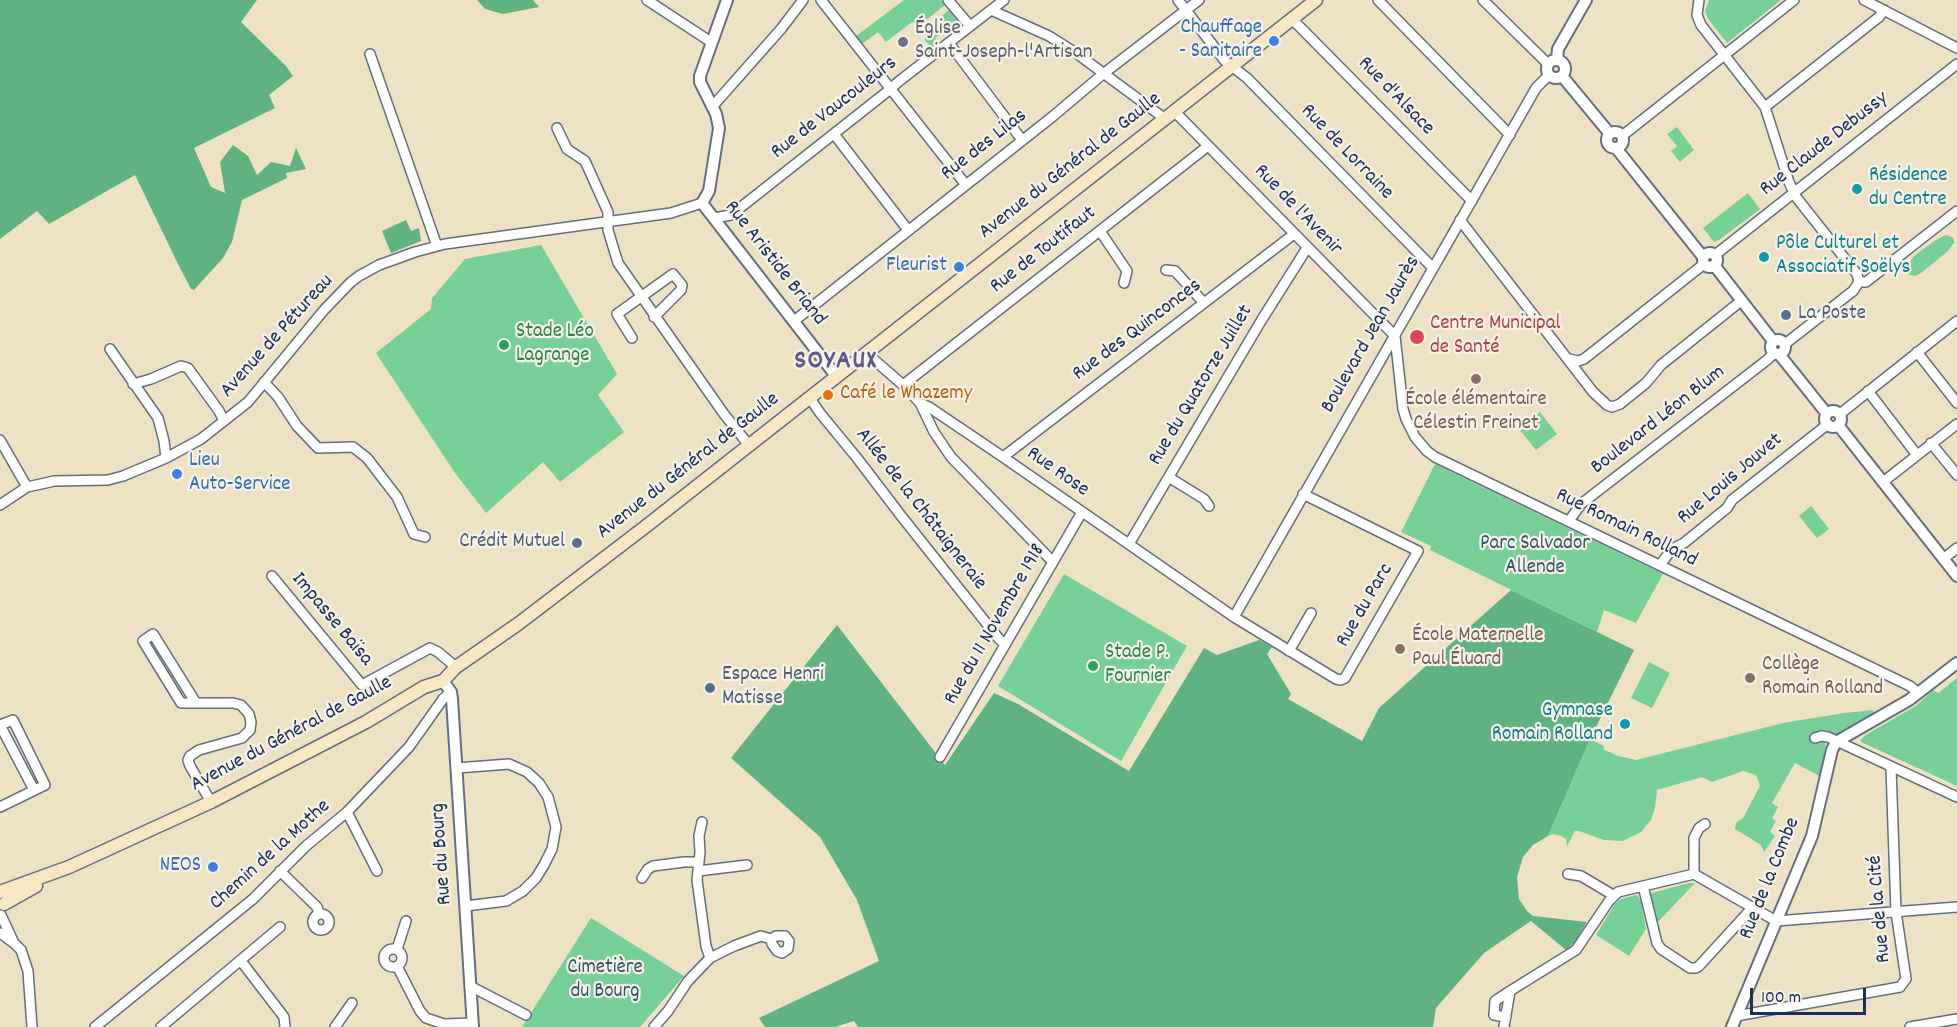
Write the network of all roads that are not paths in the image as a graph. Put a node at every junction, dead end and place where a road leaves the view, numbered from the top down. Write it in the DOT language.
graph roads {
  1 [pos="647,0"];
  2 [pos="727,0"];
  3 [pos="803,0"];
  4 [pos="822,0"];
  5 [pos="948,0"];
  6 [pos="1004,0"];
  7 [pos="1179,0"];
  8 [pos="1198,0"];
  9 [pos="1316,0"];
  10 [pos="1378,0"];
  11 [pos="1483,0"];
  12 [pos="1586,0"];
  13 [pos="1699,0"];
  14 [pos="1794,0"];
  15 [pos="1864,0"];
  16 [pos="991,10"];
  17 [pos="1186,10"];
  18 [pos="1884,10"];
  19 [pos="1292,18"];
  20 [pos="970,26"];
  21 [pos="711,42"];
  22 [pos="949,43"];
  23 [pos="1957,48"];
  24 [pos="370,54"];
  25 [pos="1724,56"];
  26 [pos="1957,64"];
  27 [pos="1232,65"];
  28 [pos="1551,66"];
  29 [pos="1103,74"];
  30 [pos="1562,76"];
  31 [pos="891,88"];
  32 [pos="712,107"];
  33 [pos="1766,107"];
  34 [pos="1169,115"];
  35 [pos="557,128"];
  36 [pos="834,134"];
  37 [pos="1510,135"];
  38 [pos="1022,140"];
  39 [pos="1620,143"];
  40 [pos="1208,146"];
  41 [pos="966,185"];
  42 [pos="1794,192"];
  43 [pos="1472,201"];
  44 [pos="702,203"];
  45 [pos="1957,211"];
  46 [pos="714,218"];
  47 [pos="1460,220"];
  48 [pos="608,223"];
  49 [pos="908,230"];
  50 [pos="1100,231"];
  51 [pos="1294,234"];
  52 [pos="437,246"];
  53 [pos="1308,248"];
  54 [pos="1709,259"];
  55 [pos="1433,268"];
  56 [pos="1166,270"];
  57 [pos="1859,282"];
  58 [pos="1124,283"];
  59 [pos="640,297"];
  60 [pos="1741,301"];
  61 [pos="1204,303"];
  62 [pos="654,316"];
  63 [pos="794,321"];
  64 [pos="1957,321"];
  65 [pos="1395,336"];
  66 [pos="632,338"];
  67 [pos="110,349"];
  68 [pos="1779,349"];
  69 [pos="867,351"];
  70 [pos="1917,352"];
  71 [pos="1569,359"];
  72 [pos="836,376"];
  73 [pos="264,382"];
  74 [pos="133,384"];
  75 [pos="903,384"];
  76 [pos="1868,391"];
  77 [pos="809,397"];
  78 [pos="920,403"];
  79 [pos="1957,403"];
  80 [pos="1833,418"];
  81 [pos="224,421"];
  82 [pos="1957,424"];
  83 [pos="0,440"];
  84 [pos="1931,443"];
  85 [pos="748,444"];
  86 [pos="1917,455"];
  87 [pos="1003,457"];
  88 [pos="166,458"];
  89 [pos="1957,474"];
  90 [pos="1170,477"];
  91 [pos="1883,482"];
  92 [pos="27,487"];
  93 [pos="1304,494"];
  94 [pos="0,505"];
  95 [pos="1209,506"];
  96 [pos="1082,512"];
  97 [pos="1569,521"];
  98 [pos="424,537"];
  99 [pos="1129,544"];
  100 [pos="1957,548"];
  101 [pos="1943,559"];
  102 [pos="1053,562"];
  103 [pos="1660,565"];
  104 [pos="272,576"];
  105 [pos="1957,576"];
  106 [pos="1311,613"];
  107 [pos="1234,617"];
  108 [pos="1005,644"];
  109 [pos="1289,651"];
  110 [pos="1957,663"];
  111 [pos="456,667"];
  112 [pos="443,681"];
  113 [pos="451,692"];
  114 [pos="1918,693"];
  115 [pos="196,703"];
  116 [pos="1815,738"];
  117 [pos="1836,742"];
  118 [pos="940,757"];
  119 [pos="457,768"];
  120 [pos="1891,768"];
  121 [pos="34,790"];
  122 [pos="1957,797"];
  123 [pos="211,802"];
  124 [pos="0,807"];
  125 [pos="347,812"];
  126 [pos="702,822"];
  127 [pos="1705,824"];
  128 [pos="747,865"];
  129 [pos="698,867"];
  130 [pos="280,871"];
  131 [pos="377,871"];
  132 [pos="1568,874"];
  133 [pos="1694,874"];
  134 [pos="642,878"];
  135 [pos="1643,886"];
  136 [pos="1613,896"];
  137 [pos="1,904"];
  138 [pos="466,906"];
  139 [pos="1957,907"];
  140 [pos="1753,908"];
  141 [pos="1896,912"];
  142 [pos="320,914"];
  143 [pos="406,921"];
  144 [pos="1776,921"];
  145 [pos="280,927"];
  146 [pos="0,933"];
  147 [pos="771,939"];
  148 [pos="14,943"];
  149 [pos="397,949"];
  150 [pos="710,958"];
  151 [pos="241,961"];
  152 [pos="397,966"];
  153 [pos="470,986"];
  154 [pos="352,1003"];
  155 [pos="526,1015"];
  156 [pos="1736,1016"];
  157 [pos="1957,1019"];
  158 [pos="1505,1022"];
  159 [pos="473,1025"];
  160 [pos="33,1027"];
  161 [pos="95,1027"];
  162 [pos="161,1027"];
  163 [pos="285,1027"];
  164 [pos="335,1027"];
  165 [pos="654,1027"];
  166 [pos="1732,1027"];
  167 [pos="1910,1027"];
  1 -- 21 [label="street"];
  2 -- 21 [label="street, Rue Aristide Briand"];
  3 -- 32 [label="street"];
  4 -- 31 [label="street"];
  5 -- 20 [label="street"];
  6 -- 16 [label="street, Rue de Vaucouleurs"];
  7 -- 17 [label="street, Rue de Lorraine"];
  8 -- 17 [label="street, Rue des Lilas"];
  9 -- 19 [label="main road, Avenue du Général de Gaulle"];
  10 -- 37 [label="street"];
  11 -- 28 [label="street"];
  12 -- 28 [label="street, Boulevard Jean Jaurès"];
  13 -- 25 [label="street"];
  14 -- 25 [label="street"];
  15 -- 18 [label="street"];
  16 -- 20 [label="street, Rue de Vaucouleurs"];
  16 -- 29 [label="street, Rue de l'Avenir"];
  17 -- 27 [label="street, Rue de Lorraine"];
  17 -- 29 [label="street, Rue des Lilas"];
  18 -- 23 [label="street"];
  18 -- 33 [label="street"];
  19 -- 27 [label="main road, Avenue du Général de Gaulle"];
  19 -- 43 [label="street, Rue d'Alsace"];
  20 -- 22 [label="street, Rue de Vaucouleurs"];
  21 -- 32 [label="street, Rue Aristide Briand"];
  22 -- 31 [label="street, Rue de Vaucouleurs"];
  22 -- 38 [label="street"];
  24 -- 52 [label="street"];
  25 -- 33 [label="street"];
  25 -- 39 [label="street"];
  26 -- 42 [label="street, Rue Claude Debussy"];
  27 -- 34 [label="main road, Avenue du Général de Gaulle"];
  27 -- 55 [label="street, Rue de Lorraine"];
  28 -- 30 [label="street"];
  28 -- 30 [label="street"];
  28 -- 37 [label="street, Boulevard Jean Jaurès"];
  29 -- 34 [label="street, Rue de l'Avenir"];
  29 -- 38 [label="street, Rue des Lilas"];
  30 -- 39 [label="street"];
  31 -- 36 [label="street, Rue de Vaucouleurs"];
  31 -- 41 [label="street"];
  32 -- 44 [label="street, Rue Aristide Briand"];
  33 -- 42 [label="street"];
  34 -- 40 [label="street, Rue de l'Avenir"];
  34 -- 69 [label="main road, Avenue du Général de Gaulle"];
  35 -- 48 [label="street"];
  36 -- 46 [label="street, Rue de Vaucouleurs"];
  36 -- 49 [label="street"];
  37 -- 43 [label="street, Boulevard Jean Jaurès"];
  38 -- 41 [label="street, Rue des Lilas"];
  39 -- 54 [label="street"];
  40 -- 50 [label="street, Rue de Toutifaut"];
  40 -- 51 [label="street, Rue de l'Avenir"];
  41 -- 49 [label="street, Rue des Lilas"];
  42 -- 54 [label="street, Rue Claude Debussy"];
  42 -- 57 [label="street"];
  43 -- 47 [label="street, Boulevard Jean Jaurès"];
  44 -- 46 [label="street, Rue Aristide Briand"];
  44 -- 48 [label="street, Avenue de Pétureau"];
  45 -- 57 [label="street, Boulevard Léon Blum"];
  46 -- 63 [label="street, Rue Aristide Briand"];
  47 -- 55 [label="street, Boulevard Jean Jaurès"];
  47 -- 71 [label="street"];
  48 -- 52 [label="street, Avenue de Pétureau"];
  48 -- 59 [label="street"];
  49 -- 63 [label="street, Rue des Lilas"];
  50 -- 58 [label="street"];
  50 -- 75 [label="street, Rue de Toutifaut"];
  51 -- 53 [label="street, Rue de l'Avenir"];
  51 -- 61 [label="street, Rue des Quinconces"];
  52 -- 73 [label="street, Avenue de Pétureau"];
  53 -- 65 [label="street, Rue de l'Avenir"];
  53 -- 90 [label="street, Rue du Quatorze Juillet"];
  54 -- 60 [label="street"];
  54 -- 71 [label="street, Rue Claude Debussy"];
  55 -- 65 [label="street, Boulevard Jean Jaurès"];
  56 -- 61 [label="street"];
  57 -- 68 [label="street, Boulevard Léon Blum"];
  59 -- 62 [label="street"];
  59 -- 62 [label="street"];
  59 -- 66 [label="street"];
  60 -- 68 [label="street"];
  60 -- 71 [label="street"];
  61 -- 87 [label="street, Rue des Quinconces"];
  62 -- 85 [label="street"];
  63 -- 72 [label="street, Rue Aristide Briand"];
  64 -- 70 [label="street, Rue Louis Jouvet"];
  65 -- 93 [label="street, Boulevard Jean Jaurès"];
  65 -- 97 [label="street, Rue Romain Rolland"];
  67 -- 74 [label="street"];
  68 -- 80 [label="street"];
  68 -- 97 [label="street, Boulevard Léon Blum"];
  69 -- 72 [label="main road, Avenue du Général de Gaulle"];
  69 -- 75 [label="street, Rue Rose"];
  70 -- 76 [label="street, Rue Louis Jouvet"];
  70 -- 79 [label="street"];
  72 -- 77 [label="main road, Avenue du Général de Gaulle"];
  73 -- 81 [label="street, Avenue de Pétureau"];
  73 -- 98 [label="street"];
  74 -- 81 [label="street"];
  74 -- 88 [label="street"];
  75 -- 78 [label="street, Rue Rose"];
  76 -- 80 [label="street, Rue Louis Jouvet"];
  76 -- 86 [label="street"];
  77 -- 85 [label="main road, Avenue du Général de Gaulle"];
  77 -- 108 [label="street, Allée de la Châtaigneraie"];
  78 -- 87 [label="street, Rue Rose"];
  78 -- 102 [label="street"];
  80 -- 91 [label="street"];
  80 -- 103 [label="street, Rue Louis Jouvet"];
  81 -- 88 [label="street, Avenue de Pétureau"];
  82 -- 84 [label="street"];
  83 -- 92 [label="street"];
  84 -- 86 [label="street"];
  84 -- 89 [label="street"];
  85 -- 111 [label="main road, Avenue du Général de Gaulle"];
  86 -- 91 [label="street"];
  87 -- 96 [label="street, Rue Rose"];
  88 -- 92 [label="street, Avenue de Pétureau"];
  90 -- 95 [label="street"];
  90 -- 99 [label="street, Rue du Quatorze Juillet"];
  91 -- 101 [label="street"];
  92 -- 94 [label="street, Avenue de Pétureau"];
  93 -- 107 [label="street, Boulevard Jean Jaurès"];
  93 -- 109 [label="street, Rue du Parc"];
  96 -- 99 [label="street, Rue Rose"];
  96 -- 102 [label="street, Rue du 11 Novembre 1918"];
  97 -- 103 [label="street, Rue Romain Rolland"];
  99 -- 107 [label="street, Rue Rose"];
  100 -- 101 [label="street"];
  101 -- 105 [label="street"];
  102 -- 108 [label="street, Rue du 11 Novembre 1918"];
  103 -- 114 [label="street, Rue Romain Rolland"];
  104 -- 111 [label="street, Impasse Baïsa"];
  106 -- 109 [label="street"];
  107 -- 109 [label="street, Rue du Parc"];
  108 -- 118 [label="street, Rue du 11 Novembre 1918"];
  110 -- 114 [label="street"];
  111 -- 112 [label="main road, Avenue du Général de Gaulle"];
  112 -- 113 [label="street"];
  112 -- 123 [label="main road, Avenue du Général de Gaulle"];
  113 -- 119 [label="street, Rue du Bourg"];
  113 -- 125 [label="street, Chemin de la Mothe"];
  114 -- 117 [label="street"];
  115 -- 115 [label="street"];
  115 -- 123 [label="street"];
  116 -- 117 [label="street"];
  117 -- 120 [label="street"];
  117 -- 144 [label="street, Rue de la Combe"];
  119 -- 138 [label="street, Rue du Bourg"];
  119 -- 138 [label="street"];
  120 -- 122 [label="street"];
  120 -- 141 [label="street, Rue de la Cité"];
  121 -- 121 [label="street"];
  121 -- 124 [label="street"];
  123 -- 137 [label="main road, Avenue du Général de Gaulle"];
  125 -- 130 [label="street, Chemin de la Mothe"];
  125 -- 131 [label="street"];
  126 -- 129 [label="street"];
  127 -- 133 [label="street"];
  128 -- 129 [label="street"];
  129 -- 134 [label="street"];
  129 -- 150 [label="street"];
  130 -- 142 [label="street"];
  130 -- 161 [label="street, Chemin de la Mothe"];
  132 -- 136 [label="street"];
  133 -- 135 [label="street"];
  133 -- 140 [label="street"];
  135 -- 136 [label="street"];
  135 -- 140 [label="street"];
  136 -- 158 [label="street"];
  137 -- 148 [label="street"];
  138 -- 153 [label="street, Rue du Bourg"];
  139 -- 141 [label="street"];
  140 -- 144 [label="street"];
  141 -- 144 [label="street"];
  141 -- 156 [label="street, Rue de la Cité"];
  143 -- 149 [label="street"];
  144 -- 156 [label="street, Rue de la Combe"];
  145 -- 151 [label="street"];
  146 -- 148 [label="street"];
  147 -- 150 [label="street"];
  148 -- 160 [label="street"];
  149 -- 152 [label="street"];
  149 -- 152 [label="street"];
  150 -- 165 [label="street"];
  151 -- 162 [label="street"];
  151 -- 163 [label="street"];
  152 -- 159 [label="street"];
  153 -- 155 [label="street"];
  153 -- 159 [label="street, Rue du Bourg"];
  154 -- 164 [label="street"];
  156 -- 166 [label="street, Rue de la Combe"];
  157 -- 167 [label="street"];
}
